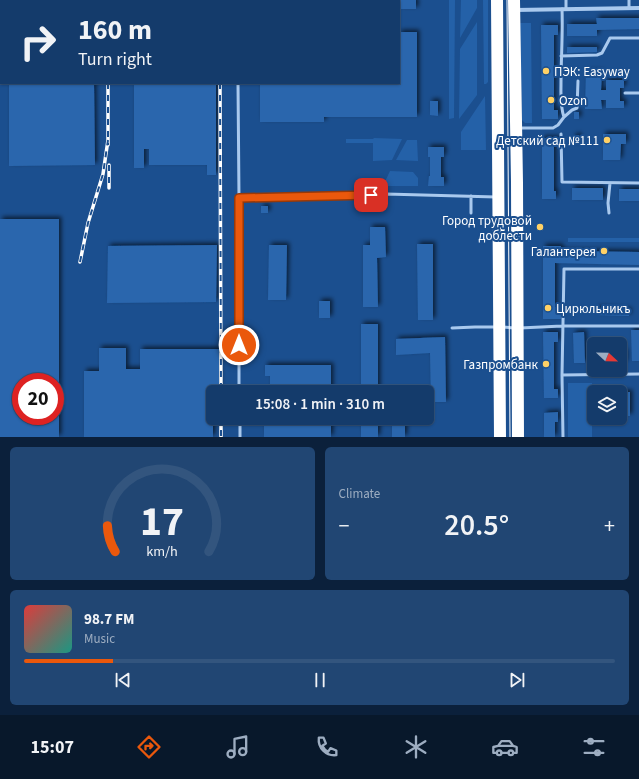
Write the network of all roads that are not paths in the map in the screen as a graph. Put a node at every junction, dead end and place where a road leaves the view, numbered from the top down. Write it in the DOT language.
graph roads {
  1 [pos="497,0"];
  2 [pos="566,0"];
  3 [pos="629,0"];
  4 [pos="514,5"];
  5 [pos="629,8"];
  6 [pos="639,8"];
  7 [pos="564,9"];
  8 [pos="639,38"];
  9 [pos="562,56"];
  10 [pos="578,81"];
  11 [pos="238,84"];
  12 [pos="625,93"];
  13 [pos="639,93"];
  14 [pos="564,117"];
  15 [pos="516,128"];
  16 [pos="561,134"];
  17 [pos="610,183"];
  18 [pos="639,183"];
  19 [pos="471,196"];
  20 [pos="498,197"];
  21 [pos="239,198"];
  22 [pos="471,213"];
  23 [pos="609,213"];
  24 [pos="639,270"];
  25 [pos="562,326"];
  26 [pos="639,326"];
  27 [pos="499,327"];
  28 [pos="452,328"];
  29 [pos="517,328"];
  30 [pos="639,374"];
  31 [pos="562,375"];
  32 [pos="239,385"];
  33 [pos="240,425"];
  34 [pos="240,437"];
  35 [pos="500,437"];
  36 [pos="518,437"];
  37 [pos="562,437"];
  1 -- 20 [label="highway"];
  2 -- 7 [label="lane"];
  3 -- 5 [label="lane"];
  4 -- 7 [label="street"];
  4 -- 15 [label="highway"];
  5 -- 6 [label="street"];
  5 -- 7 [label="street"];
  7 -- 9 [label="lane"];
  8 -- 9 [label="lane"];
  9 -- 14 [label="lane"];
  10 -- 14 [label="lane"];
  11 -- 21 [label="lane"];
  12 -- 13 [label="lane"];
  14 -- 15 [label="lane"];
  15 -- 29 [label="highway"];
  16 -- 17 [label="lane"];
  17 -- 18 [label="lane"];
  17 -- 23 [label="lane"];
  19 -- 20 [label="lane"];
  19 -- 21 [label="lane"];
  19 -- 22 [label="lane"];
  20 -- 27 [label="highway"];
  21 -- 32 [label="lane"];
  24 -- 25 [label="lane"];
  25 -- 26 [label="lane"];
  25 -- 29 [label="lane"];
  25 -- 31 [label="lane"];
  27 -- 28 [label="lane"];
  27 -- 29 [label="lane"];
  27 -- 35 [label="highway"];
  29 -- 36 [label="highway"];
  30 -- 31 [label="lane"];
  31 -- 37 [label="lane"];
  33 -- 34 [label="lane"];
}
